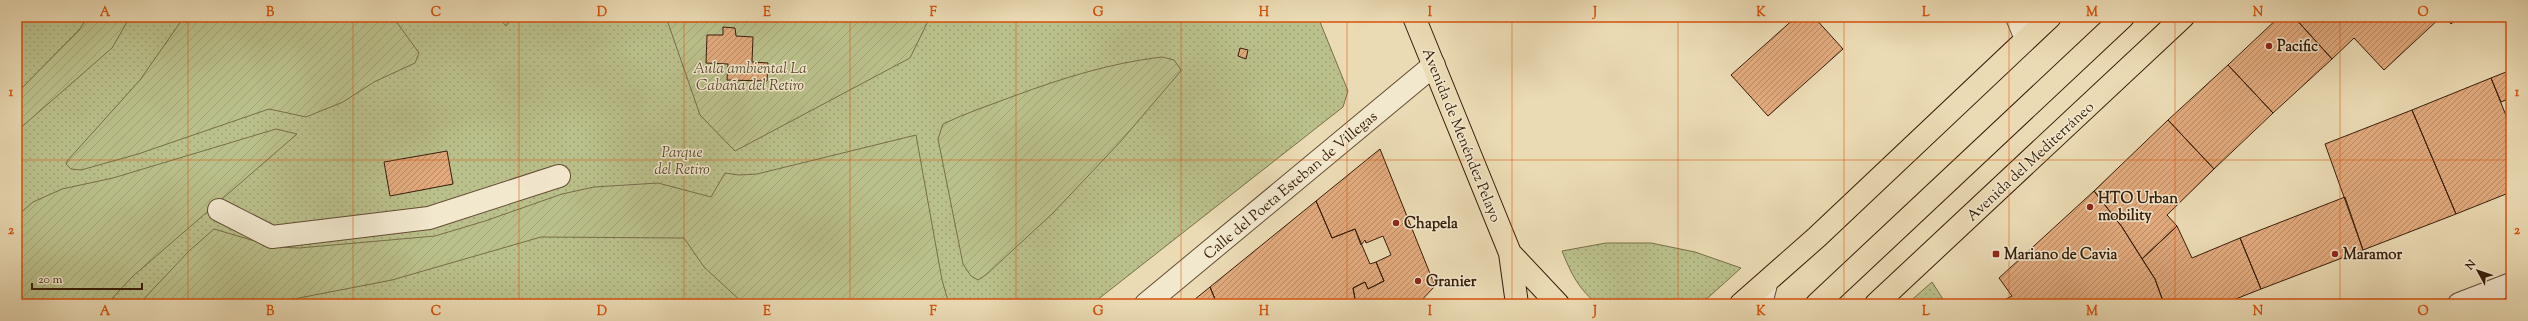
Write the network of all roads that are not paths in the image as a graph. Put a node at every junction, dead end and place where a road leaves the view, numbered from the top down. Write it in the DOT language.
graph roads {
  1 [pos="1414,17"];
  2 [pos="2017,17"];
  3 [pos="2050,17"];
  4 [pos="2123,17"];
  5 [pos="2183,17"];
  6 [pos="2026,39"];
  7 [pos="1434,65"];
  8 [pos="559,176"];
  9 [pos="219,210"];
  10 [pos="1510,253"];
  11 [pos="2511,284"];
  12 [pos="1763,294"];
  13 [pos="1146,304"];
  14 [pos="1517,304"];
  15 [pos="1558,304"];
  16 [pos="1741,304"];
  17 [pos="1817,304"];
  18 [pos="1876,304"];
  19 [pos="2459,304"];
  1 -- 7 [label="main road, Avenida de Menéndez Pelayo"];
  2 -- 6 [label="street"];
  3 -- 6 [label="main road"];
  4 -- 17 [label="main road"];
  5 -- 18 [label="main road, Avenida del Mediterráneo"];
  6 -- 12 [label="main road"];
  7 -- 10 [label="main road, Avenida de Menéndez Pelayo"];
  7 -- 13 [label="street, Calle del Poeta Esteban de Villegas"];
  8 -- 9 [label="street"];
  10 -- 14 [label="main road, Avenida de Menéndez Pelayo"];
  10 -- 15 [label="main road, Avenida de Menéndez Pelayo"];
  11 -- 19 [label="street"];
  12 -- 16 [label="main road"];
}
